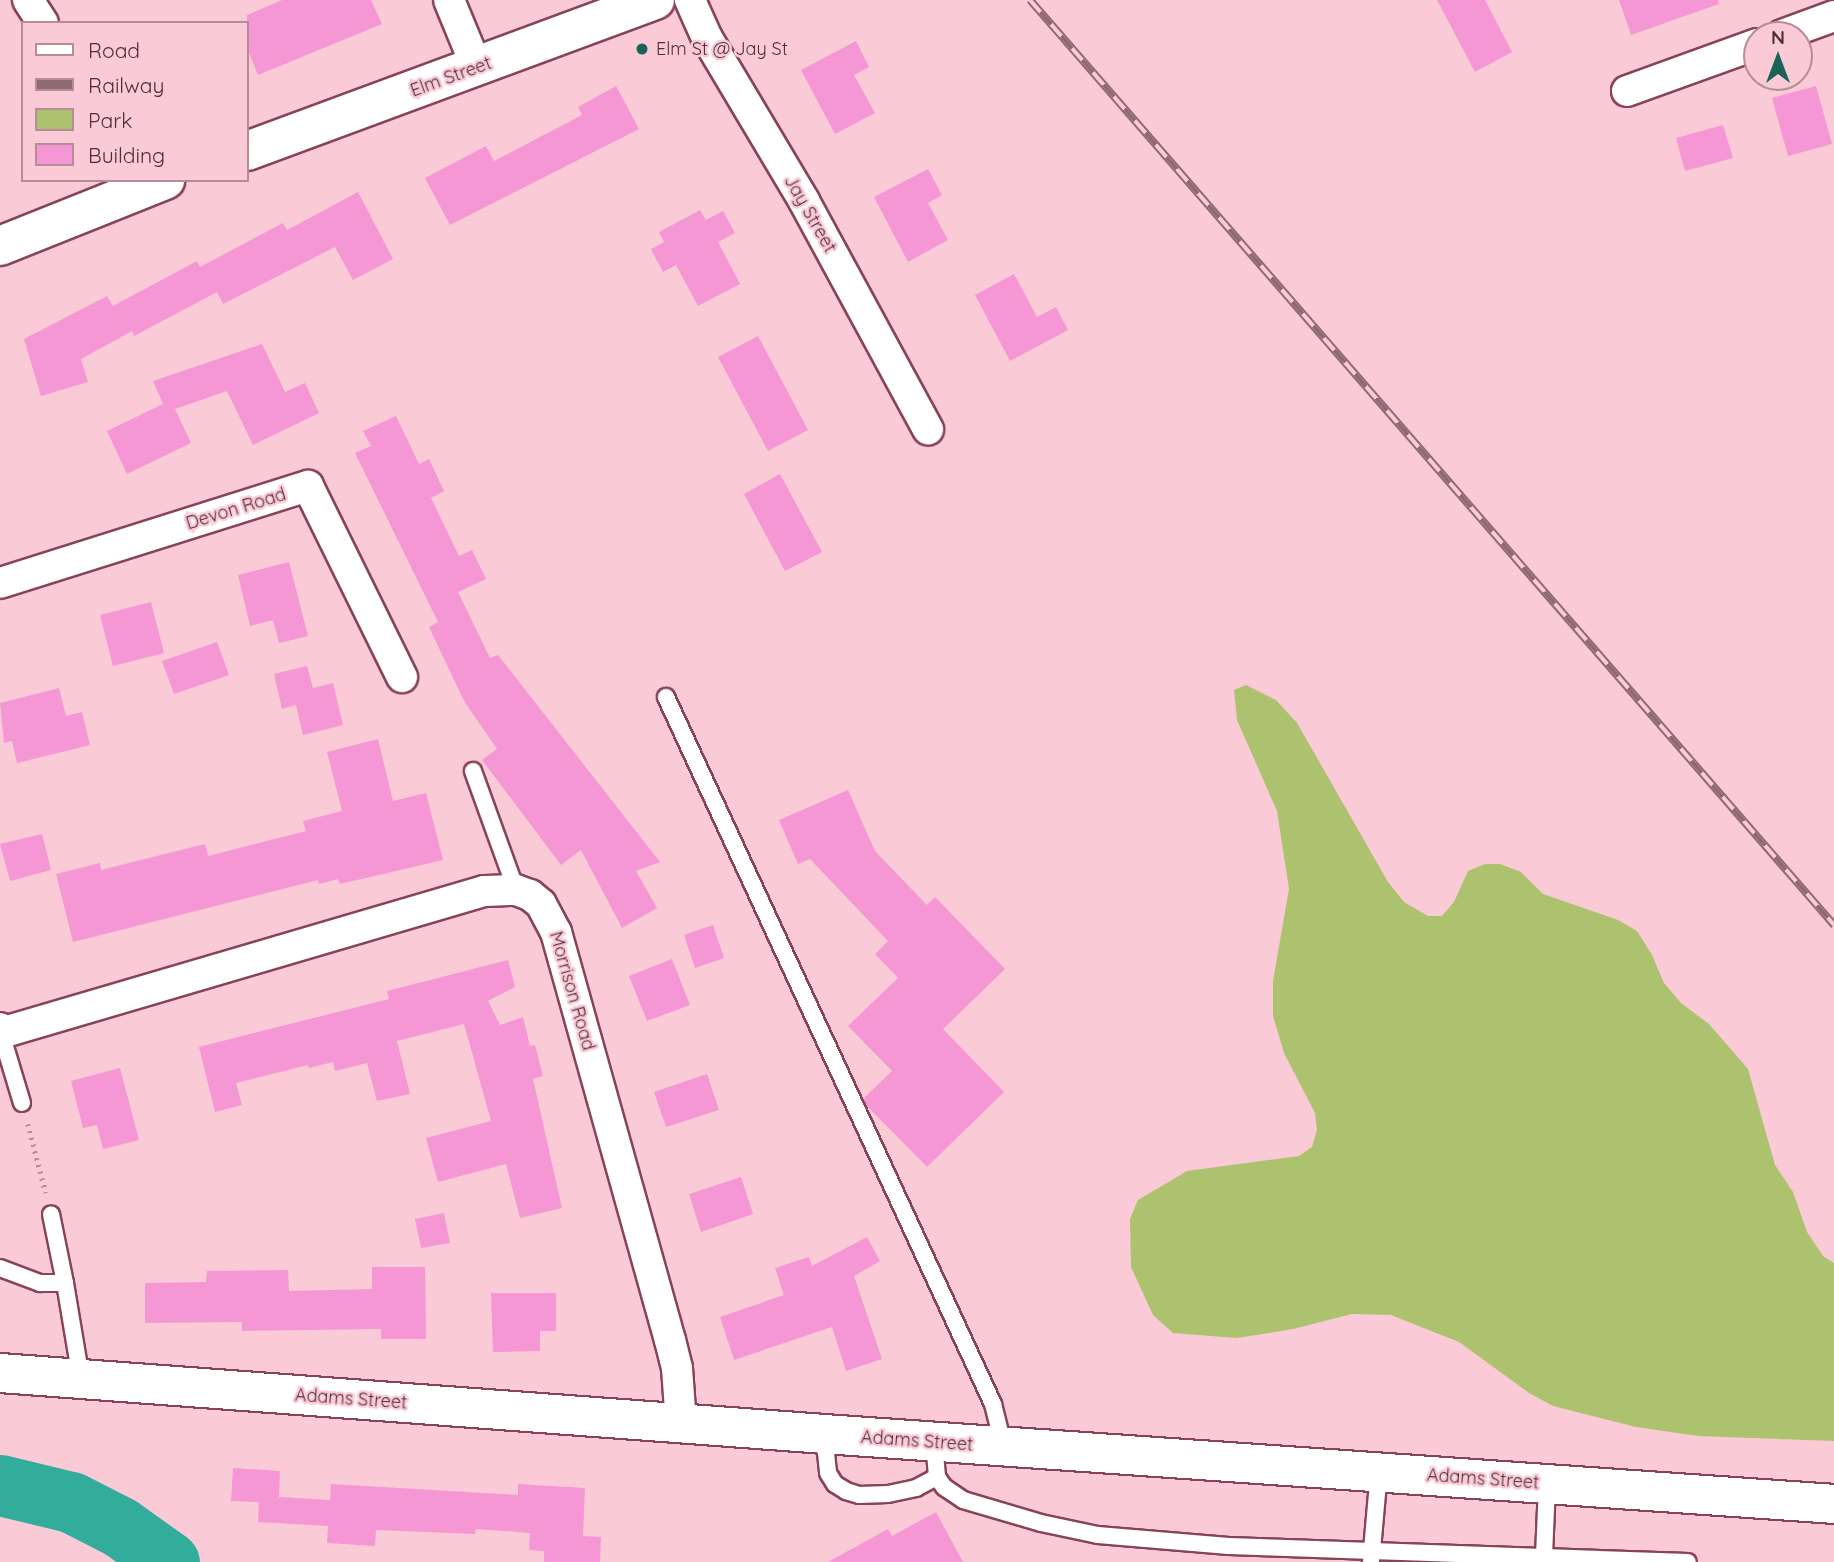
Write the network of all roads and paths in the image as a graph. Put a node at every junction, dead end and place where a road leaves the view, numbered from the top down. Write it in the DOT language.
graph roads {
  1 [pos="28,0"];
  2 [pos="449,0"];
  3 [pos="655,0"];
  4 [pos="690,0"];
  5 [pos="1834,16"];
  6 [pos="42,21"];
  7 [pos="1813,24"];
  8 [pos="1743,49"];
  9 [pos="477,68"];
  10 [pos="1627,92"];
  11 [pos="248,151"];
  12 [pos="148,183"];
  13 [pos="0,246"];
  14 [pos="928,429"];
  15 [pos="0,583"];
  16 [pos="402,677"];
  17 [pos="666,697"];
  18 [pos="472,771"];
  19 [pos="516,890"];
  20 [pos="1,1030"];
  21 [pos="22,1103"];
  22 [pos="51,1214"];
  23 [pos="0,1268"];
  24 [pos="65,1283"];
  25 [pos="0,1373"];
  26 [pos="81,1379"];
  27 [pos="681,1424"];
  28 [pos="824,1434"];
  29 [pos="1000,1447"];
  30 [pos="936,1460"];
  31 [pos="1379,1472"];
  32 [pos="1547,1484"];
  33 [pos="1834,1504"];
  34 [pos="1544,1556"];
  35 [pos="1371,1557"];
  36 [pos="1445,1558"];
  37 [pos="1688,1562"];
  1 -- 6 [label="street"];
  2 -- 9 [label="street"];
  3 -- 9 [label="street, Elm Street"];
  4 -- 14 [label="street, Jay Street"];
  5 -- 7 [label="street"];
  8 -- 10 [label="street"];
  9 -- 11 [label="street, Elm Street"];
  12 -- 13 [label="street"];
  15 -- 16 [label="street, Devon Road"];
  17 -- 29 [label="lane"];
  18 -- 19 [label="lane"];
  19 -- 20 [label="street"];
  19 -- 27 [label="street, Morrison Road"];
  20 -- 21 [label="lane"];
  21 -- 22 [label="path"];
  22 -- 24 [label="lane"];
  23 -- 24 [label="lane"];
  24 -- 26 [label="lane"];
  25 -- 26 [label="street, Adams Street"];
  26 -- 27 [label="street, Adams Street"];
  27 -- 28 [label="street, Adams Street"];
  28 -- 30 [label="street, Adams Street"];
  28 -- 30 [label="lane"];
  29 -- 30 [label="street, Adams Street"];
  29 -- 31 [label="street, Adams Street"];
  30 -- 35 [label="lane"];
  31 -- 32 [label="street, Adams Street"];
  31 -- 35 [label="lane"];
  32 -- 33 [label="street, Adams Street"];
  32 -- 34 [label="lane"];
  34 -- 36 [label="lane"];
  34 -- 37 [label="lane"];
  35 -- 36 [label="lane"];
}
